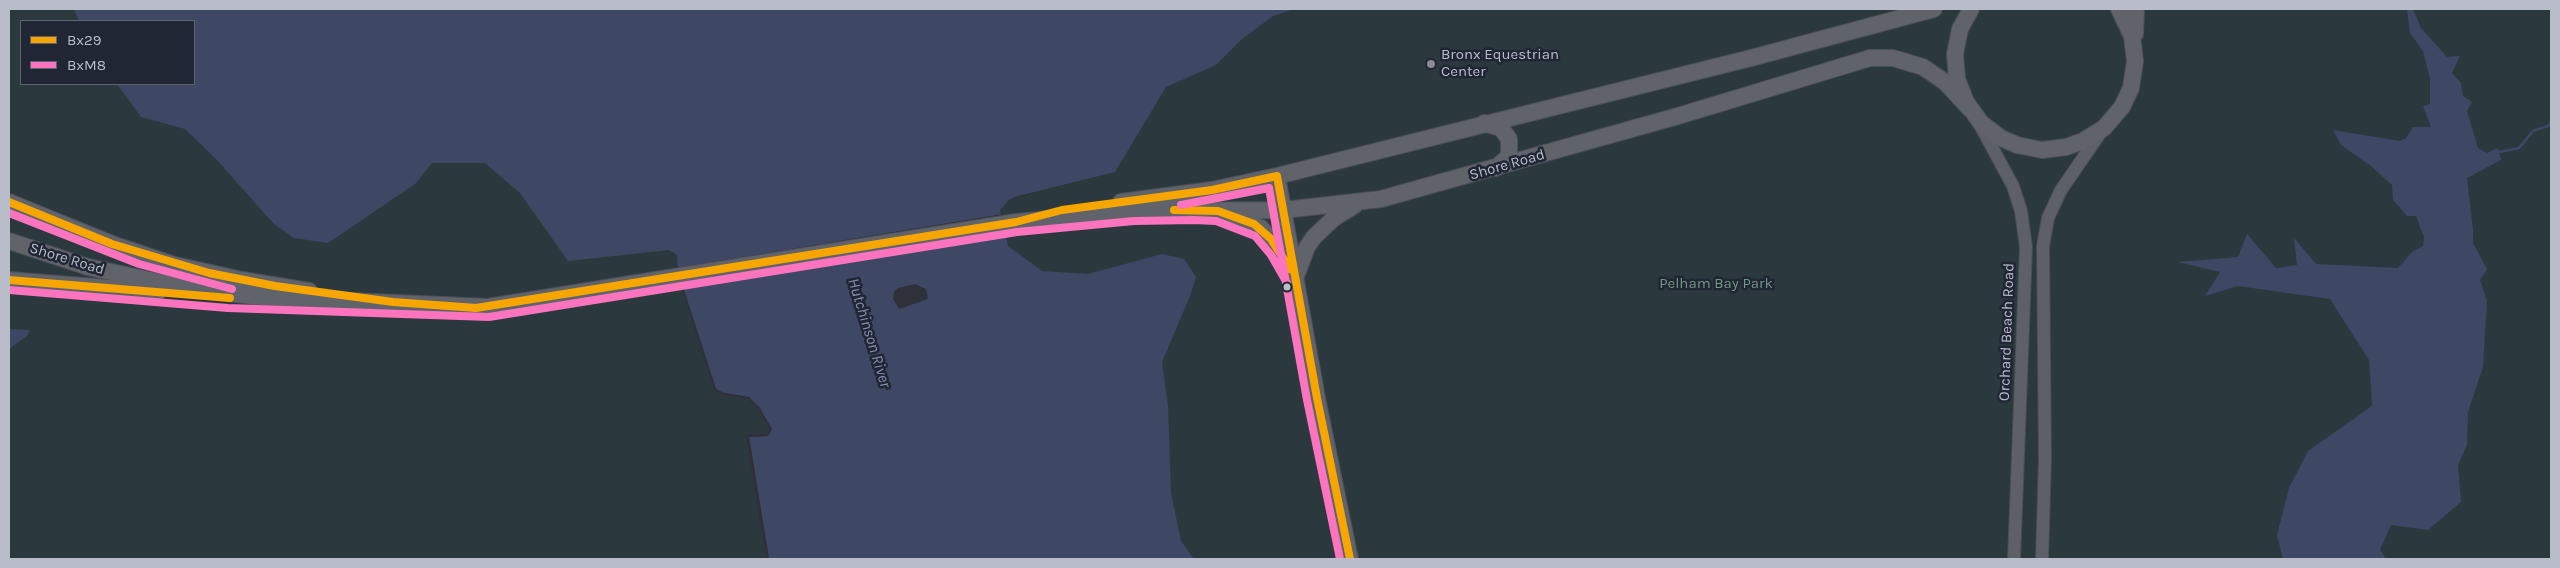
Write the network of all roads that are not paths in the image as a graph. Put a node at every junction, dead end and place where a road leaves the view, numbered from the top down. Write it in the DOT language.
graph roads {
  1 [pos="1934,9"];
  2 [pos="1971,9"];
  3 [pos="2119,9"];
  4 [pos="2136,9"];
  5 [pos="2135,52"];
  6 [pos="1973,113"];
  7 [pos="1484,123"];
  8 [pos="2104,128"];
  9 [pos="1496,168"];
  10 [pos="1277,176"];
  11 [pos="9,202"];
  12 [pos="1361,202"];
  13 [pos="1218,210"];
  14 [pos="1284,210"];
  15 [pos="1016,222"];
  16 [pos="9,241"];
  17 [pos="1296,278"];
  18 [pos="9,280"];
  19 [pos="260,298"];
  20 [pos="393,302"];
  21 [pos="1350,559"];
  22 [pos="2014,559"];
  23 [pos="2042,559"];
  1 -- 7 [label="main road, Shore Road"];
  2 -- 6 [label="main road"];
  3 -- 5 [label="main road"];
  4 -- 5 [label="main road"];
  5 -- 8 [label="main road"];
  6 -- 8 [label="main road, Shore Road"];
  6 -- 9 [label="main road, Shore Road"];
  6 -- 22 [label="street, Orchard Beach Road"];
  7 -- 9 [label="main road"];
  7 -- 10 [label="main road, Shore Road"];
  8 -- 23 [label="street"];
  9 -- 12 [label="main road, Shore Road"];
  10 -- 14 [label="main road"];
  10 -- 15 [label="main road, Shore Road"];
  11 -- 20 [label="main road, Shore Road"];
  12 -- 14 [label="main road, Shore Road"];
  12 -- 17 [label="main road"];
  13 -- 14 [label="main road, Shore Road"];
  13 -- 15 [label="main road, Shore Road"];
  13 -- 17 [label="main road"];
  14 -- 17 [label="main road"];
  15 -- 20 [label="main road, Shore Road"];
  16 -- 19 [label="main road, Shore Road"];
  17 -- 21 [label="main road"];
  18 -- 19 [label="main road"];
  19 -- 20 [label="main road, Shore Road"];
}
